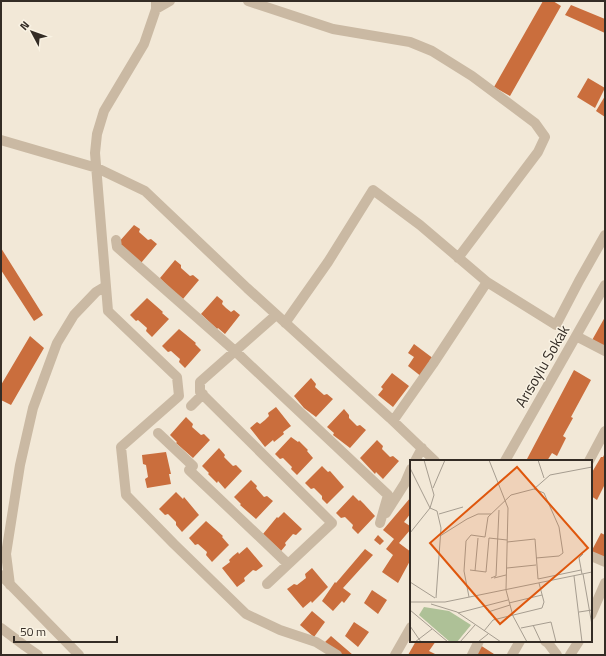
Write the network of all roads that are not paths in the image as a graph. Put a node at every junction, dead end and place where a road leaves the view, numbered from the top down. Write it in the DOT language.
graph roads {
  1 [pos="170,1"];
  2 [pos="248,1"];
  3 [pos="156,5"];
  4 [pos="1,140"];
  5 [pos="97,168"];
  6 [pos="605,235"];
  7 [pos="116,240"];
  8 [pos="458,258"];
  9 [pos="487,282"];
  10 [pos="605,285"];
  11 [pos="106,286"];
  12 [pos="276,315"];
  13 [pos="285,323"];
  14 [pos="576,336"];
  15 [pos="235,351"];
  16 [pos="605,351"];
  17 [pos="203,394"];
  18 [pos="191,406"];
  19 [pos="393,421"];
  20 [pos="605,431"];
  21 [pos="158,433"];
  22 [pos="422,448"];
  23 [pos="416,460"];
  24 [pos="434,460"];
  25 [pos="506,460"];
  26 [pos="590,460"];
  27 [pos="410,471"];
  28 [pos="592,556"];
  29 [pos="605,562"];
  30 [pos="288,564"];
  31 [pos="1,575"];
  32 [pos="605,583"];
  33 [pos="267,584"];
  34 [pos="10,585"];
  35 [pos="592,613"];
  36 [pos="1,628"];
  37 [pos="410,629"];
  38 [pos="478,642"];
  39 [pos="519,642"];
  40 [pos="546,642"];
  41 [pos="578,642"];
  42 [pos="38,655"];
  43 [pos="79,655"];
  44 [pos="336,655"];
  45 [pos="395,655"];
  46 [pos="472,655"];
  47 [pos="512,655"];
  48 [pos="557,655"];
  49 [pos="570,655"];
  1 -- 3 [label="street"];
  2 -- 8 [label="street"];
  3 -- 5 [label="street"];
  4 -- 5 [label="street"];
  5 -- 11 [label="street"];
  5 -- 12 [label="street"];
  6 -- 9 [label="street"];
  7 -- 15 [label="street"];
  8 -- 9 [label="street"];
  8 -- 13 [label="street"];
  9 -- 19 [label="street"];
  10 -- 14 [label="street, Arısoylu Sokak"];
  11 -- 34 [label="street"];
  11 -- 44 [label="street"];
  12 -- 13 [label="street"];
  12 -- 15 [label="street"];
  13 -- 19 [label="street"];
  14 -- 16 [label="street"];
  14 -- 25 [label="street, Arısoylu Sokak"];
  15 -- 17 [label="street"];
  15 -- 27 [label="street"];
  17 -- 18 [label="street"];
  17 -- 30 [label="street"];
  19 -- 22 [label="street"];
  20 -- 26 [label="street"];
  21 -- 30 [label="street"];
  22 -- 23 [label="street"];
  22 -- 24 [label="street"];
  28 -- 29 [label="street"];
  30 -- 33 [label="street"];
  31 -- 34 [label="street"];
  32 -- 35 [label="street"];
  34 -- 43 [label="street"];
  36 -- 42 [label="street"];
  37 -- 45 [label="street"];
  38 -- 46 [label="street"];
  39 -- 47 [label="street"];
  40 -- 48 [label="street"];
  41 -- 49 [label="street"];
}
